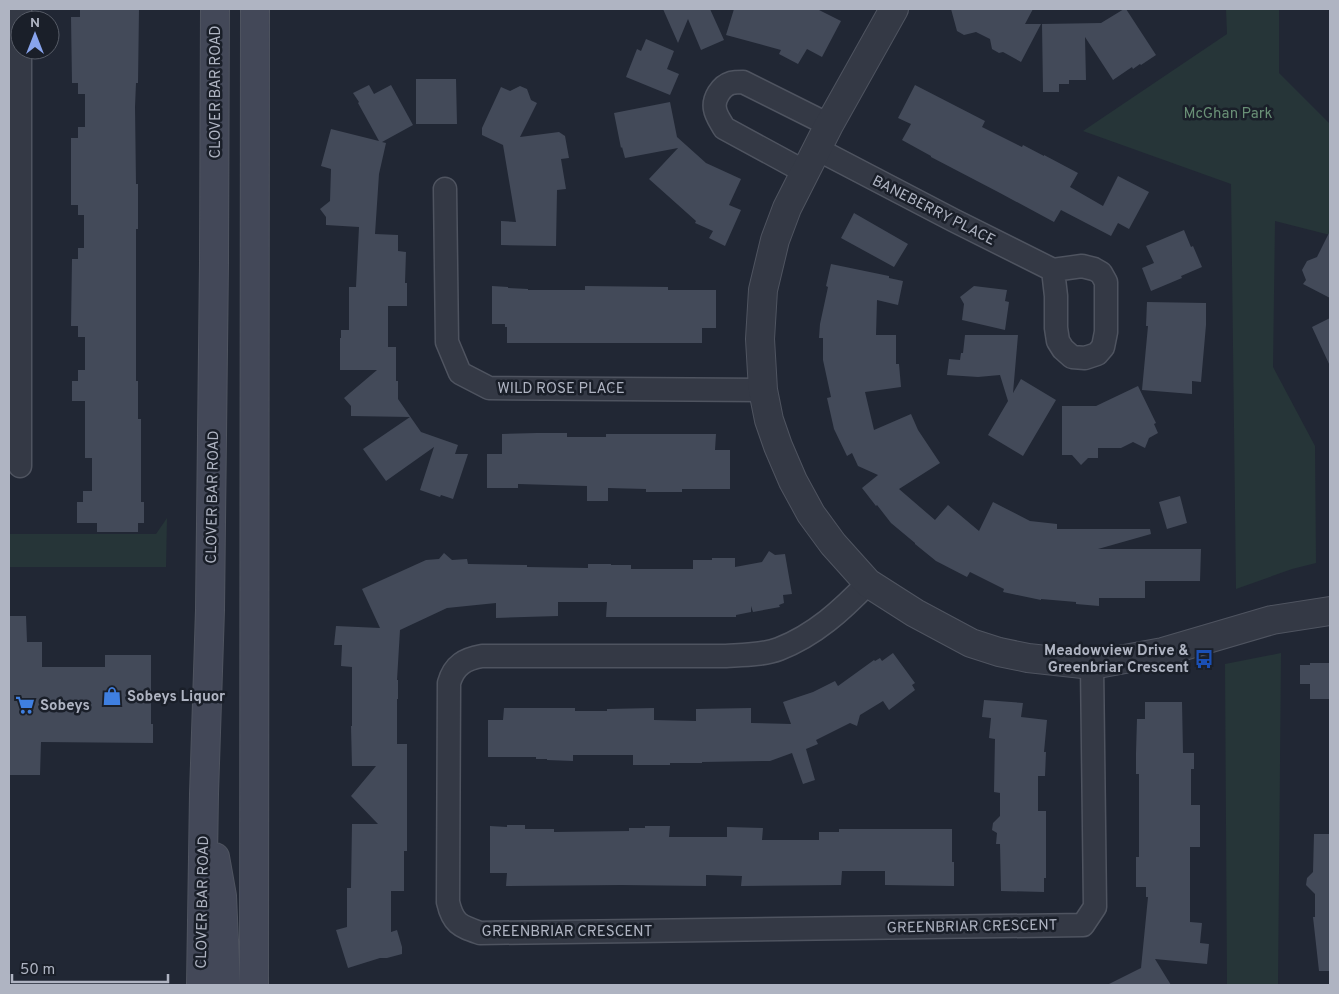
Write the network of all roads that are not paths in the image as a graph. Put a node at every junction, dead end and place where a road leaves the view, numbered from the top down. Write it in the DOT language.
graph roads {
  1 [pos="20,9"];
  2 [pos="215,9"];
  3 [pos="255,9"];
  4 [pos="894,9"];
  5 [pos="829,125"];
  6 [pos="811,160"];
  7 [pos="445,189"];
  8 [pos="1053,270"];
  9 [pos="763,390"];
  10 [pos="20,466"];
  11 [pos="868,583"];
  12 [pos="1330,611"];
  13 [pos="1092,665"];
  14 [pos="204,794"];
  15 [pos="201,985"];
  16 [pos="226,985"];
  17 [pos="254,985"];
  1 -- 10 [label="street"];
  2 -- 14 [label="main road, CLOVER BAR ROAD"];
  3 -- 17 [label="main road"];
  4 -- 5 [label="street"];
  5 -- 6 [label="street"];
  5 -- 6 [label="street, BANEBERRY PLACE"];
  6 -- 8 [label="street, BANEBERRY PLACE"];
  6 -- 9 [label="street"];
  7 -- 9 [label="street, WILD ROSE PLACE"];
  9 -- 11 [label="street"];
  11 -- 13 [label="street"];
  11 -- 13 [label="street, GREENBRIAR CRESCENT"];
  12 -- 13 [label="street"];
  14 -- 15 [label="main road, CLOVER BAR ROAD"];
  14 -- 16 [label="main road"];
}
